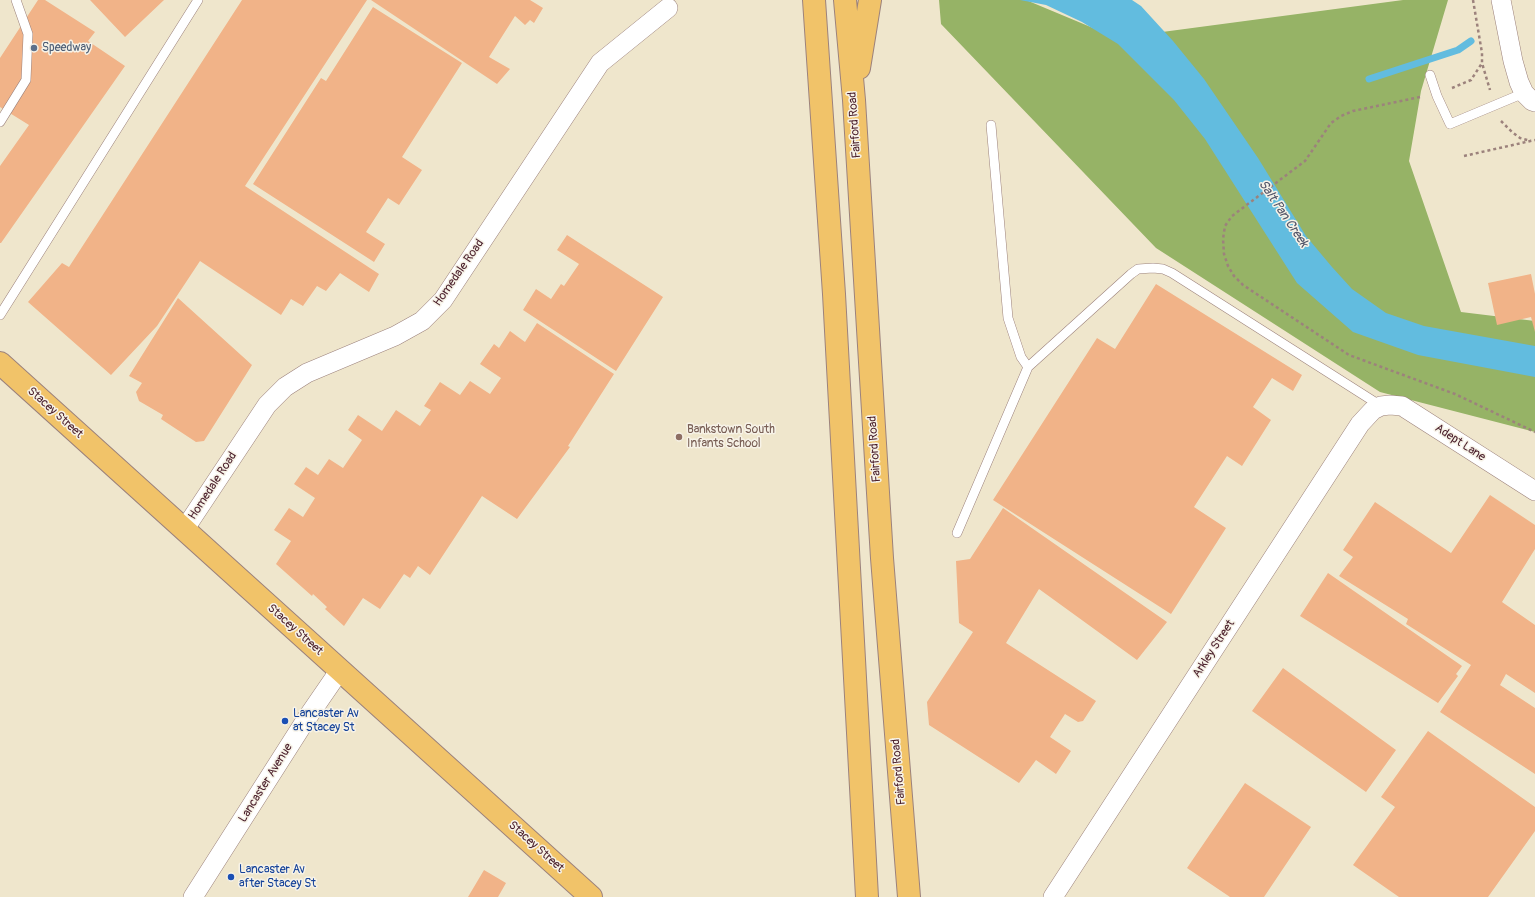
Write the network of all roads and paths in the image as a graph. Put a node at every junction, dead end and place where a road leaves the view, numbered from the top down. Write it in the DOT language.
graph roads {
  1 [pos="16,0"];
  2 [pos="198,0"];
  3 [pos="814,0"];
  4 [pos="845,0"];
  5 [pos="870,0"];
  6 [pos="1473,0"];
  7 [pos="1501,0"];
  8 [pos="668,8"];
  9 [pos="1482,63"];
  10 [pos="1430,75"];
  11 [pos="1436,93"];
  12 [pos="1530,99"];
  13 [pos="854,100"];
  14 [pos="1494,105"];
  15 [pos="0,122"];
  16 [pos="991,125"];
  17 [pos="1535,140"];
  18 [pos="1531,141"];
  19 [pos="1464,156"];
  20 [pos="0,315"];
  21 [pos="0,363"];
  22 [pos="1028,367"];
  23 [pos="1381,406"];
  24 [pos="1535,432"];
  25 [pos="1535,491"];
  26 [pos="184,530"];
  27 [pos="957,533"];
  28 [pos="340,670"];
  29 [pos="193,897"];
  30 [pos="591,897"];
  31 [pos="867,897"];
  32 [pos="909,897"];
  33 [pos="1053,897"];
  1 -- 15 [label="lane"];
  2 -- 20 [label="lane"];
  3 -- 31 [label="highway"];
  4 -- 13 [label="highway, Fairford Road"];
  5 -- 13 [label="highway"];
  6 -- 9 [label="path"];
  7 -- 12 [label="street"];
  8 -- 26 [label="street, Homedale Road"];
  9 -- 11 [label="path"];
  9 -- 14 [label="path"];
  10 -- 11 [label="lane"];
  11 -- 14 [label="lane"];
  11 -- 24 [label="path"];
  12 -- 14 [label="lane"];
  13 -- 32 [label="highway, Fairford Road"];
  14 -- 18 [label="path"];
  16 -- 22 [label="lane"];
  17 -- 18 [label="path"];
  18 -- 19 [label="path"];
  21 -- 26 [label="highway, Stacey Street"];
  22 -- 23 [label="lane"];
  22 -- 27 [label="lane"];
  23 -- 25 [label="street, Adept Lane"];
  23 -- 33 [label="street, Arkley Street"];
  26 -- 28 [label="highway, Stacey Street"];
  28 -- 29 [label="street, Lancaster Avenue"];
  28 -- 30 [label="highway, Stacey Street"];
}
